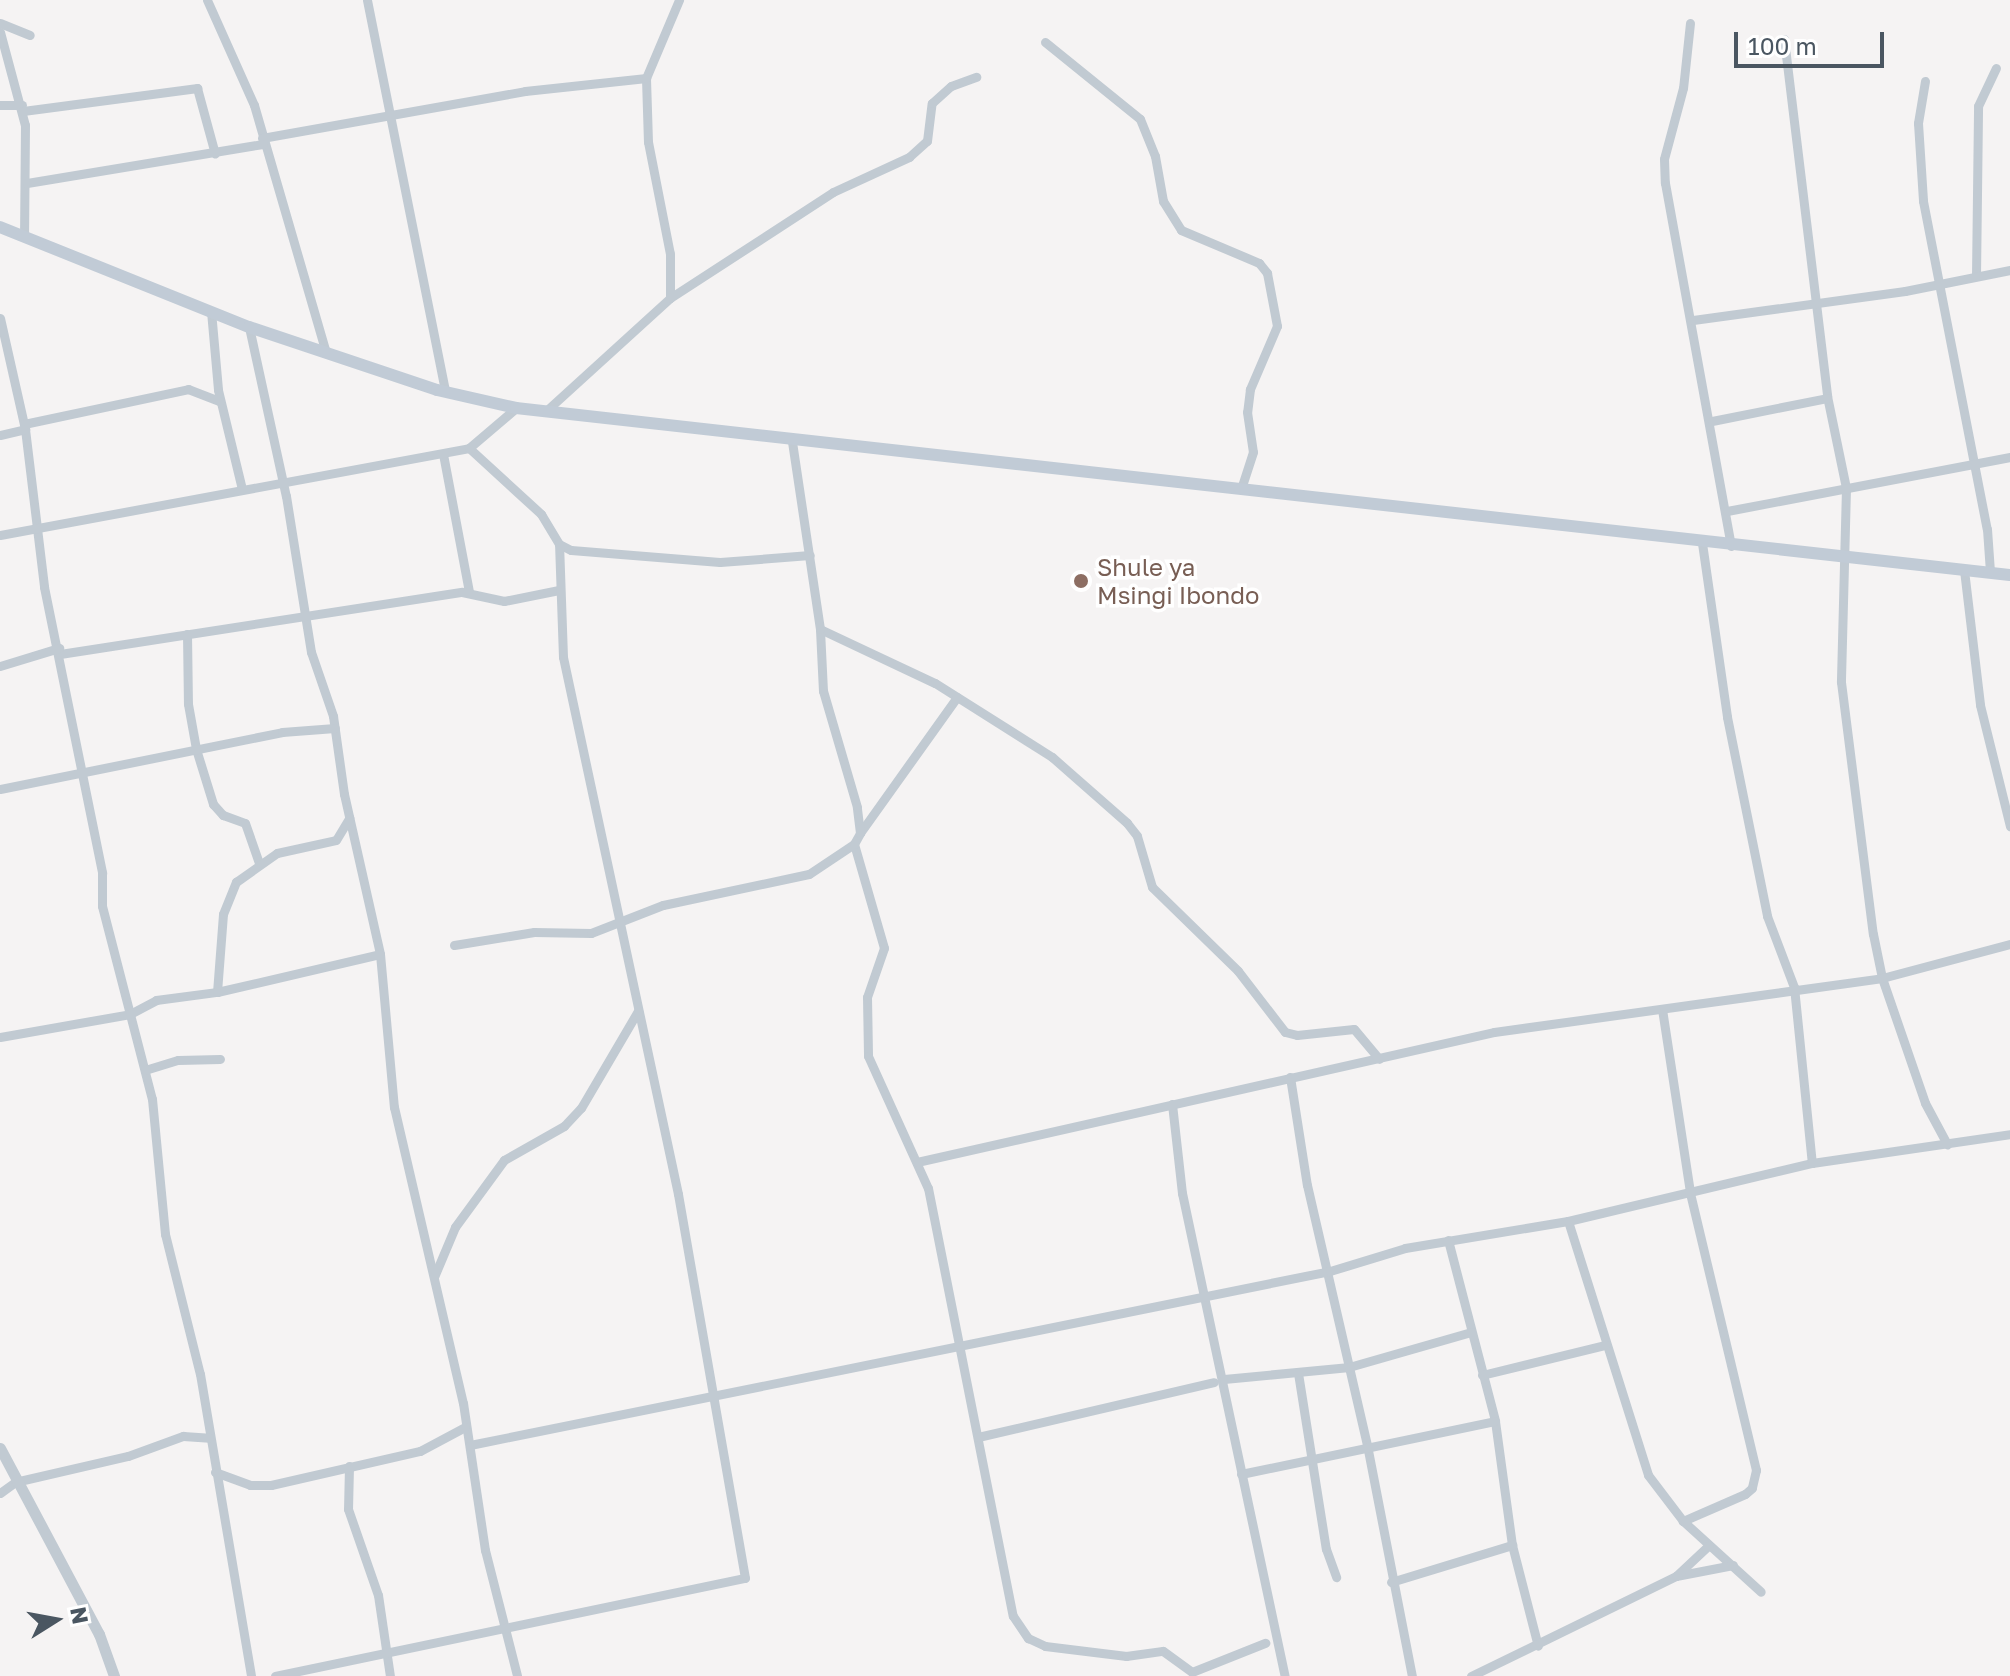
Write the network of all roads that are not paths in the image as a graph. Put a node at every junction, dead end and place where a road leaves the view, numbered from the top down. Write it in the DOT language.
graph roads {
  1 [pos="207,0"];
  2 [pos="367,0"];
  3 [pos="679,0"];
  4 [pos="0,23"];
  5 [pos="1690,23"];
  6 [pos="0,32"];
  7 [pos="30,35"];
  8 [pos="1784,39"];
  9 [pos="1045,42"];
  10 [pos="1996,68"];
  11 [pos="976,77"];
  12 [pos="646,78"];
  13 [pos="1925,81"];
  14 [pos="0,105"];
  15 [pos="23,108"];
  16 [pos="389,116"];
  17 [pos="262,141"];
  18 [pos="215,154"];
  19 [pos="27,183"];
  20 [pos="0,227"];
  21 [pos="24,236"];
  22 [pos="2010,270"];
  23 [pos="1976,276"];
  24 [pos="1939,284"];
  25 [pos="670,298"];
  26 [pos="1815,301"];
  27 [pos="211,311"];
  28 [pos="0,318"];
  29 [pos="1693,320"];
  30 [pos="249,327"];
  31 [pos="4,350"];
  32 [pos="326,353"];
  33 [pos="445,391"];
  34 [pos="1827,398"];
  35 [pos="220,401"];
  36 [pos="516,408"];
  37 [pos="547,410"];
  38 [pos="1712,421"];
  39 [pos="24,427"];
  40 [pos="0,435"];
  41 [pos="792,441"];
  42 [pos="469,448"];
  43 [pos="443,454"];
  44 [pos="2010,457"];
  45 [pos="1971,465"];
  46 [pos="284,482"];
  47 [pos="1241,488"];
  48 [pos="1846,488"];
  49 [pos="242,489"];
  50 [pos="1727,511"];
  51 [pos="37,528"];
  52 [pos="0,535"];
  53 [pos="1702,543"];
  54 [pos="559,544"];
  55 [pos="1731,546"];
  56 [pos="810,555"];
  57 [pos="1845,558"];
  58 [pos="1964,570"];
  59 [pos="1990,572"];
  60 [pos="2010,575"];
  61 [pos="559,590"];
  62 [pos="469,592"];
  63 [pos="306,615"];
  64 [pos="820,629"];
  65 [pos="187,634"];
  66 [pos="60,651"];
  67 [pos="0,666"];
  68 [pos="957,697"];
  69 [pos="335,728"];
  70 [pos="196,749"];
  71 [pos="80,769"];
  72 [pos="0,789"];
  73 [pos="349,818"];
  74 [pos="2010,826"];
  75 [pos="860,833"];
  76 [pos="854,844"];
  77 [pos="259,863"];
  78 [pos="620,921"];
  79 [pos="2010,944"];
  80 [pos="454,945"];
  81 [pos="380,954"];
  82 [pos="1882,978"];
  83 [pos="1794,987"];
  84 [pos="217,992"];
  85 [pos="1662,1009"];
  86 [pos="638,1011"];
  87 [pos="130,1014"];
  88 [pos="0,1037"];
  89 [pos="220,1059"];
  90 [pos="1379,1059"];
  91 [pos="145,1070"];
  92 [pos="1290,1077"];
  93 [pos="1172,1104"];
  94 [pos="2010,1134"];
  95 [pos="1947,1144"];
  96 [pos="917,1162"];
  97 [pos="1812,1163"];
  98 [pos="1690,1193"];
  99 [pos="1568,1221"];
  100 [pos="1448,1240"];
  101 [pos="1330,1271"];
  102 [pos="434,1277"];
  103 [pos="1207,1295"];
  104 [pos="1471,1332"];
  105 [pos="961,1343"];
  106 [pos="1605,1345"];
  107 [pos="1349,1367"];
  108 [pos="1298,1373"];
  109 [pos="1482,1375"];
  110 [pos="1219,1380"];
  111 [pos="709,1396"];
  112 [pos="1495,1421"];
  113 [pos="465,1427"];
  114 [pos="978,1437"];
  115 [pos="209,1438"];
  116 [pos="470,1445"];
  117 [pos="1367,1445"];
  118 [pos="0,1448"];
  119 [pos="1312,1458"];
  120 [pos="349,1466"];
  121 [pos="215,1472"];
  122 [pos="1241,1474"];
  123 [pos="15,1482"];
  124 [pos="0,1493"];
  125 [pos="1683,1521"];
  126 [pos="1512,1545"];
  127 [pos="1709,1545"];
  128 [pos="1733,1565"];
  129 [pos="1676,1576"];
  130 [pos="1336,1577"];
  131 [pos="1391,1582"];
  132 [pos="1761,1592"];
  133 [pos="508,1629"];
  134 [pos="1265,1643"];
  135 [pos="1538,1646"];
  136 [pos="386,1653"];
  137 [pos="114,1676"];
  138 [pos="251,1676"];
  139 [pos="275,1676"];
  140 [pos="390,1676"];
  141 [pos="517,1676"];
  142 [pos="1285,1676"];
  143 [pos="1412,1676"];
  144 [pos="1471,1676"];
  1 -- 17 [label="street"];
  2 -- 16 [label="street"];
  3 -- 12 [label="street"];
  4 -- 7 [label="street"];
  5 -- 29 [label="street"];
  6 -- 15 [label="street"];
  8 -- 26 [label="street"];
  9 -- 47 [label="street"];
  10 -- 23 [label="street"];
  11 -- 25 [label="street"];
  12 -- 16 [label="street"];
  12 -- 25 [label="street"];
  13 -- 24 [label="street"];
  14 -- 15 [label="street"];
  15 -- 18 [label="street"];
  15 -- 19 [label="street"];
  16 -- 17 [label="street"];
  16 -- 33 [label="street"];
  17 -- 18 [label="street"];
  17 -- 32 [label="street"];
  18 -- 19 [label="street"];
  19 -- 21 [label="street"];
  20 -- 21 [label="main road"];
  21 -- 27 [label="main road"];
  22 -- 23 [label="street"];
  23 -- 24 [label="street"];
  24 -- 26 [label="street"];
  24 -- 45 [label="street"];
  25 -- 37 [label="street"];
  26 -- 29 [label="street"];
  26 -- 34 [label="street"];
  27 -- 30 [label="main road"];
  27 -- 35 [label="street"];
  28 -- 31 [label="street"];
  29 -- 38 [label="street"];
  30 -- 32 [label="main road"];
  30 -- 46 [label="street"];
  31 -- 39 [label="street"];
  32 -- 33 [label="main road"];
  33 -- 36 [label="main road"];
  34 -- 38 [label="street"];
  34 -- 48 [label="street"];
  35 -- 39 [label="street"];
  35 -- 49 [label="street"];
  36 -- 37 [label="main road"];
  36 -- 42 [label="street"];
  37 -- 41 [label="main road"];
  38 -- 50 [label="street"];
  39 -- 40 [label="street"];
  39 -- 51 [label="street"];
  41 -- 47 [label="main road"];
  41 -- 56 [label="street"];
  42 -- 43 [label="street"];
  42 -- 54 [label="street"];
  43 -- 46 [label="street"];
  43 -- 62 [label="street"];
  44 -- 45 [label="street"];
  45 -- 48 [label="street"];
  45 -- 59 [label="street"];
  46 -- 49 [label="street"];
  46 -- 63 [label="street"];
  47 -- 53 [label="main road"];
  48 -- 50 [label="street"];
  48 -- 57 [label="street"];
  49 -- 51 [label="street"];
  50 -- 55 [label="street"];
  51 -- 52 [label="street"];
  51 -- 66 [label="street"];
  53 -- 55 [label="main road"];
  53 -- 83 [label="street"];
  54 -- 56 [label="street"];
  54 -- 61 [label="street"];
  55 -- 57 [label="main road"];
  56 -- 64 [label="street"];
  57 -- 58 [label="main road"];
  57 -- 82 [label="street"];
  58 -- 59 [label="main road"];
  58 -- 74 [label="street"];
  59 -- 60 [label="main road"];
  61 -- 62 [label="street"];
  61 -- 78 [label="street"];
  62 -- 63 [label="street"];
  63 -- 65 [label="street"];
  63 -- 69 [label="street"];
  64 -- 68 [label="street"];
  64 -- 75 [label="street"];
  65 -- 66 [label="street"];
  65 -- 70 [label="street"];
  66 -- 67 [label="street"];
  66 -- 71 [label="street"];
  68 -- 75 [label="street"];
  68 -- 90 [label="street"];
  69 -- 70 [label="street"];
  69 -- 73 [label="street"];
  70 -- 71 [label="street"];
  70 -- 77 [label="street"];
  71 -- 72 [label="street"];
  71 -- 87 [label="street"];
  73 -- 77 [label="street"];
  73 -- 81 [label="street"];
  75 -- 76 [label="street"];
  76 -- 78 [label="street"];
  76 -- 96 [label="street"];
  77 -- 84 [label="street"];
  78 -- 80 [label="street"];
  78 -- 86 [label="street"];
  79 -- 82 [label="street"];
  81 -- 84 [label="street"];
  81 -- 102 [label="street"];
  82 -- 83 [label="street"];
  82 -- 95 [label="street"];
  83 -- 85 [label="street"];
  83 -- 97 [label="street"];
  84 -- 87 [label="street"];
  85 -- 90 [label="street"];
  85 -- 98 [label="street"];
  86 -- 102 [label="street"];
  86 -- 111 [label="street"];
  87 -- 88 [label="street"];
  87 -- 91 [label="street"];
  89 -- 91 [label="street"];
  90 -- 92 [label="street"];
  91 -- 115 [label="street"];
  92 -- 93 [label="street"];
  92 -- 101 [label="street"];
  93 -- 96 [label="street"];
  93 -- 103 [label="street"];
  94 -- 95 [label="street"];
  95 -- 97 [label="street"];
  96 -- 105 [label="street"];
  97 -- 98 [label="street"];
  98 -- 99 [label="street"];
  98 -- 125 [label="street"];
  99 -- 100 [label="street"];
  99 -- 106 [label="street"];
  100 -- 101 [label="street"];
  100 -- 104 [label="street"];
  101 -- 103 [label="street"];
  101 -- 107 [label="street"];
  102 -- 113 [label="street"];
  103 -- 105 [label="street"];
  103 -- 110 [label="street"];
  104 -- 107 [label="street"];
  104 -- 109 [label="street"];
  105 -- 111 [label="street"];
  105 -- 114 [label="street"];
  106 -- 109 [label="street"];
  106 -- 125 [label="street"];
  107 -- 108 [label="street"];
  107 -- 117 [label="street"];
  108 -- 110 [label="street"];
  108 -- 119 [label="street"];
  109 -- 112 [label="street"];
  110 -- 114 [label="street"];
  110 -- 122 [label="street"];
  111 -- 116 [label="street"];
  111 -- 133 [label="street"];
  112 -- 117 [label="street"];
  112 -- 126 [label="street"];
  113 -- 116 [label="street"];
  113 -- 120 [label="street"];
  114 -- 134 [label="street"];
  115 -- 121 [label="street"];
  115 -- 123 [label="street"];
  116 -- 133 [label="street"];
  117 -- 119 [label="street"];
  117 -- 131 [label="street"];
  118 -- 123 [label="street"];
  119 -- 122 [label="street"];
  119 -- 130 [label="street"];
  120 -- 121 [label="street"];
  120 -- 136 [label="street"];
  121 -- 138 [label="street"];
  122 -- 142 [label="street"];
  123 -- 124 [label="street"];
  123 -- 137 [label="street"];
  125 -- 127 [label="street"];
  126 -- 131 [label="street"];
  126 -- 135 [label="street"];
  127 -- 128 [label="street"];
  127 -- 129 [label="street"];
  128 -- 129 [label="street"];
  128 -- 132 [label="street"];
  129 -- 135 [label="street"];
  131 -- 143 [label="street"];
  133 -- 136 [label="street"];
  133 -- 141 [label="street"];
  135 -- 144 [label="street"];
  136 -- 139 [label="street"];
  136 -- 140 [label="street"];
}
